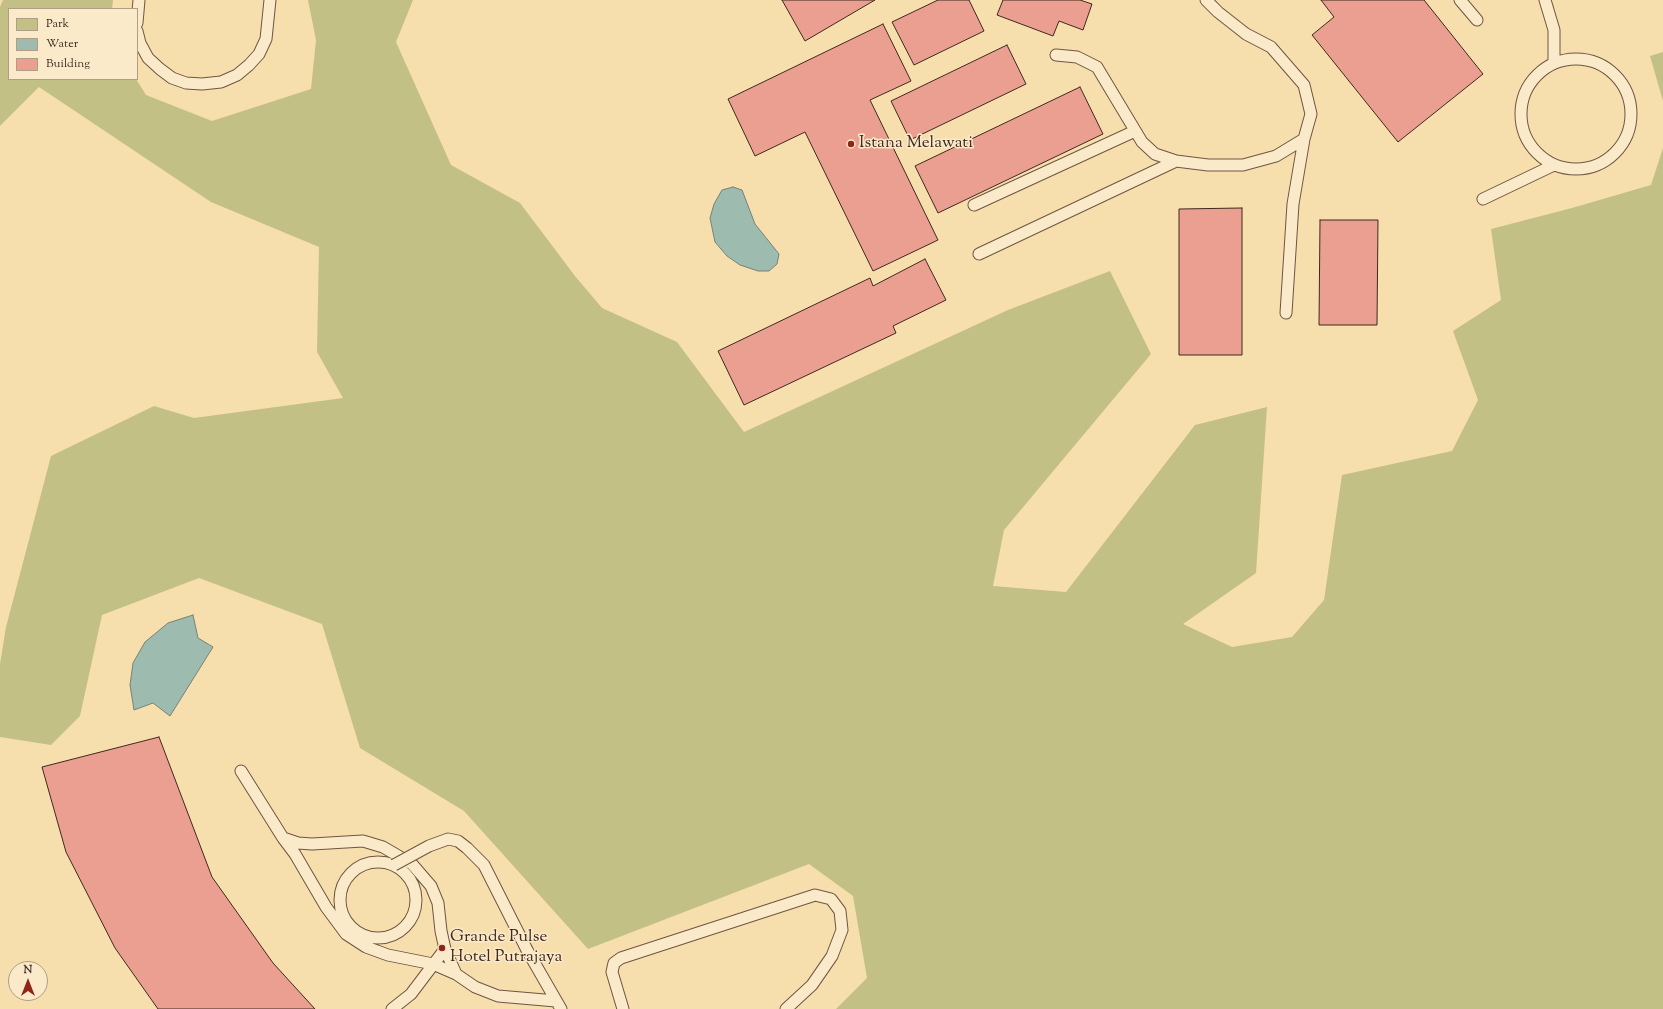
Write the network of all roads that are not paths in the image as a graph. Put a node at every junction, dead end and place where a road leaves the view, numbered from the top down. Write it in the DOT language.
graph roads {
  1 [pos="139,0"];
  2 [pos="270,0"];
  3 [pos="1206,0"];
  4 [pos="1460,0"];
  5 [pos="1546,0"];
  6 [pos="138,12"];
  7 [pos="1477,20"];
  8 [pos="138,35"];
  9 [pos="1056,55"];
  10 [pos="1554,63"];
  11 [pos="1135,131"];
  12 [pos="1304,139"];
  13 [pos="1176,161"];
  14 [pos="1554,165"];
  15 [pos="1483,199"];
  16 [pos="974,205"];
  17 [pos="979,254"];
  18 [pos="1286,313"];
  19 [pos="241,771"];
  20 [pos="284,838"];
  21 [pos="394,865"];
  22 [pos="445,949"];
  23 [pos="433,964"];
  24 [pos="456,974"];
  25 [pos="559,1005"];
  26 [pos="392,1009"];
  27 [pos="623,1009"];
  28 [pos="786,1009"];
  1 -- 6 [label="lane"];
  2 -- 8 [label="lane"];
  3 -- 12 [label="lane"];
  4 -- 7 [label="lane"];
  5 -- 10 [label="lane"];
  9 -- 11 [label="lane"];
  10 -- 14 [label="lane"];
  10 -- 14 [label="lane"];
  11 -- 13 [label="lane"];
  11 -- 16 [label="lane"];
  12 -- 13 [label="lane"];
  12 -- 18 [label="lane"];
  13 -- 17 [label="lane"];
  14 -- 15 [label="lane"];
  19 -- 20 [label="lane"];
  20 -- 22 [label="lane"];
  20 -- 23 [label="lane"];
  21 -- 21 [label="lane"];
  21 -- 25 [label="lane, bridge"];
  22 -- 23 [label="lane"];
  22 -- 24 [label="lane"];
  23 -- 24 [label="lane"];
  23 -- 26 [label="lane"];
  24 -- 25 [label="lane"];
  27 -- 28 [label="lane"];
}
